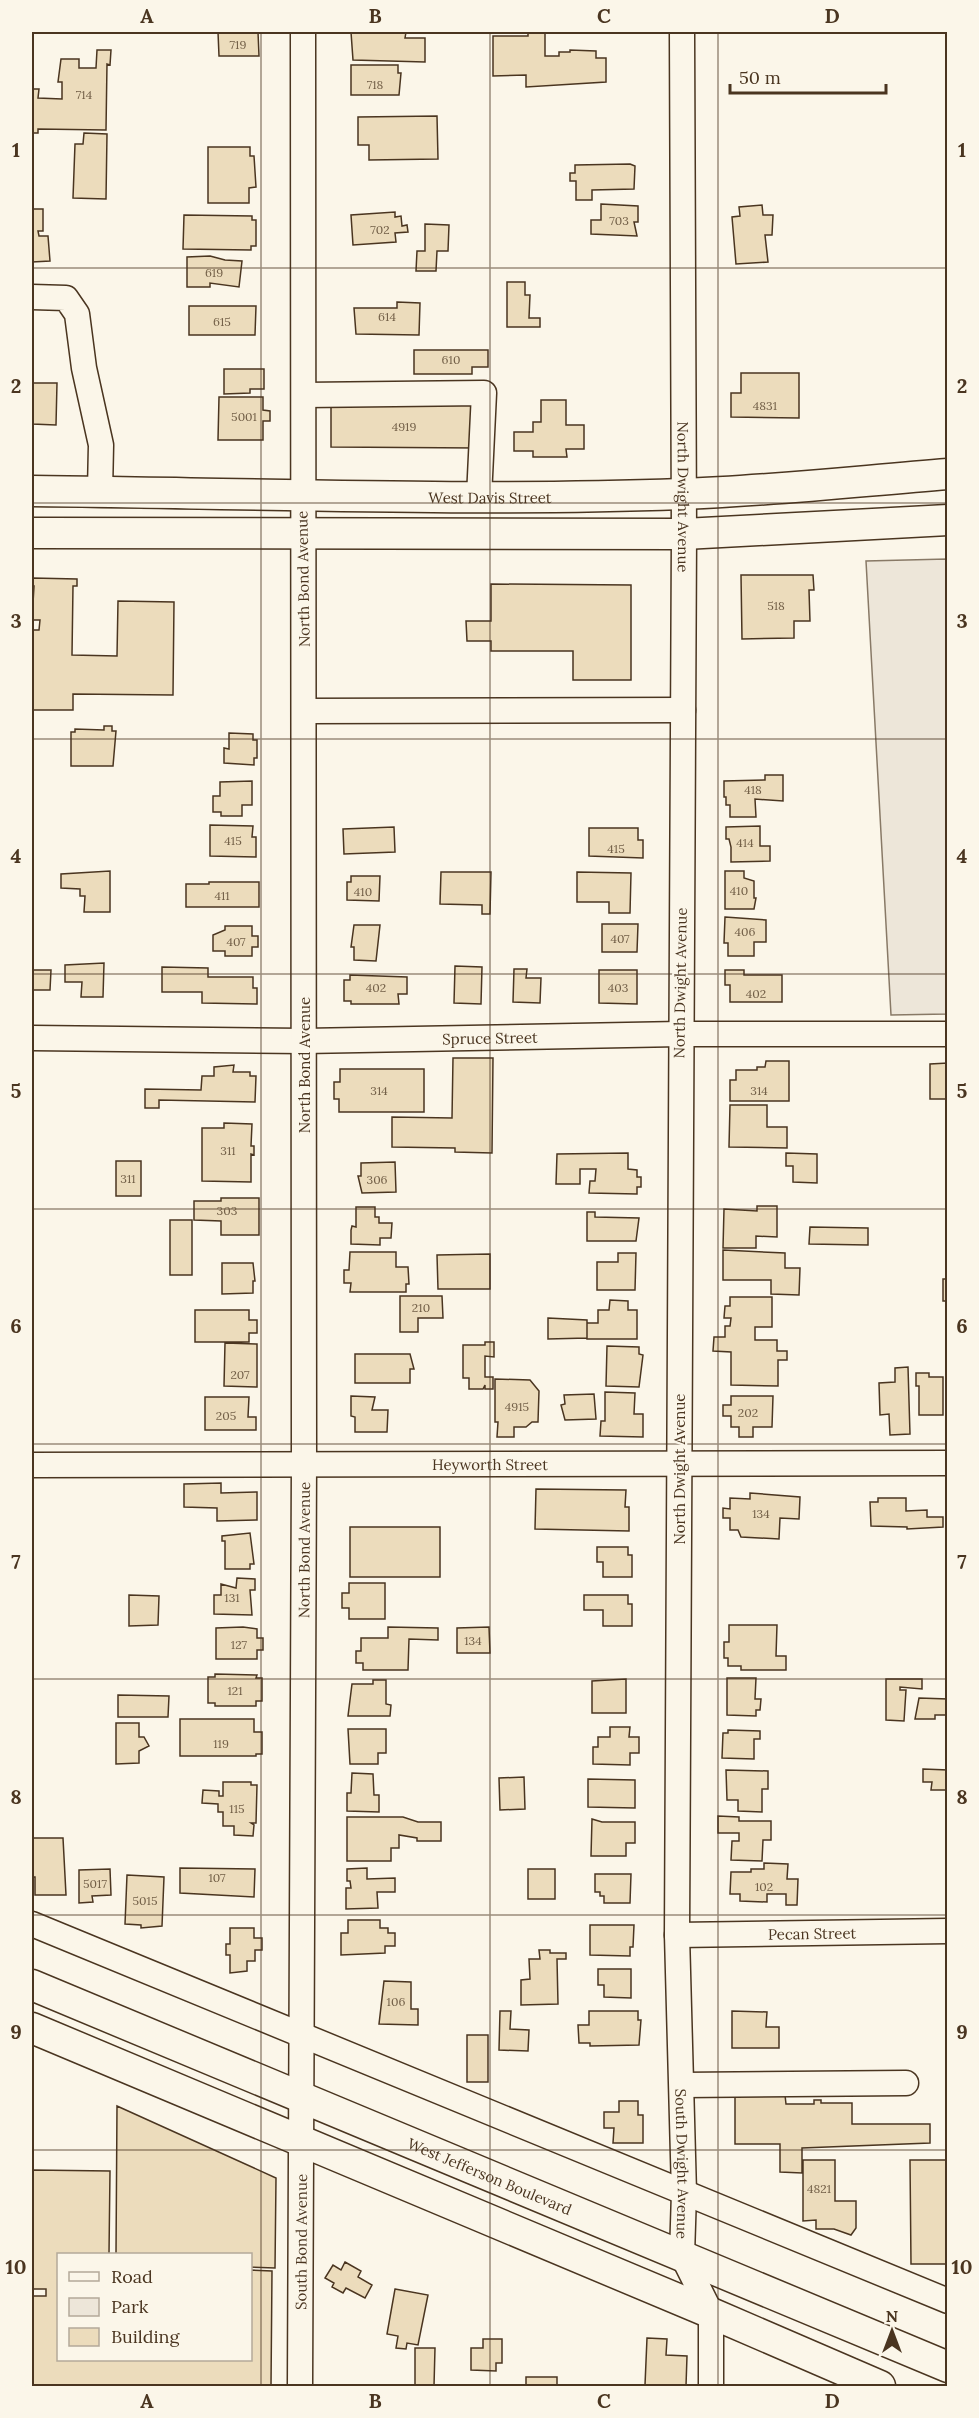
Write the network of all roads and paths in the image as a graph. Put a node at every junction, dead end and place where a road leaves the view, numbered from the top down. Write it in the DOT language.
graph roads {
  1 [pos="303,32"];
  2 [pos="682,32"];
  3 [pos="32,297"];
  4 [pos="304,395"];
  5 [pos="948,474"];
  6 [pos="32,491"];
  7 [pos="100,492"];
  8 [pos="682,494"];
  9 [pos="303,496"];
  10 [pos="478,497"];
  11 [pos="948,520"];
  12 [pos="32,533"];
  13 [pos="303,534"];
  14 [pos="684,534"];
  15 [pos="683,710"];
  16 [pos="305,711"];
  17 [pos="680,1034"];
  18 [pos="948,1034"];
  19 [pos="32,1038"];
  20 [pos="304,1041"];
  21 [pos="304,1463"];
  22 [pos="680,1463"];
  23 [pos="948,1463"];
  24 [pos="32,1465"];
  25 [pos="32,1924"];
  26 [pos="948,1931"];
  27 [pos="677,1935"];
  28 [pos="32,1985"];
  29 [pos="32,2028"];
  30 [pos="302,2036"];
  31 [pos="906,2083"];
  32 [pos="682,2085"];
  33 [pos="303,2099"];
  34 [pos="302,2143"];
  35 [pos="684,2193"];
  36 [pos="682,2255"];
  37 [pos="948,2301"];
  38 [pos="711,2313"];
  39 [pos="948,2367"];
  40 [pos="300,2386"];
  41 [pos="711,2386"];
  42 [pos="880,2386"];
  1 -- 4 [label="street, North Bond Avenue"];
  2 -- 8 [label="street, North Dwight Avenue"];
  3 -- 7 [label="street"];
  4 -- 9 [label="street, North Bond Avenue"];
  4 -- 10 [label="street"];
  5 -- 8 [label="main road, West Davis Street"];
  6 -- 7 [label="main road, West Davis Street"];
  7 -- 9 [label="main road, West Davis Street"];
  8 -- 10 [label="main road, West Davis Street"];
  8 -- 14 [label="street, North Dwight Avenue"];
  9 -- 10 [label="main road, West Davis Street"];
  9 -- 13 [label="street, North Bond Avenue"];
  11 -- 14 [label="main road"];
  12 -- 13 [label="main road"];
  13 -- 14 [label="main road"];
  13 -- 16 [label="street, North Bond Avenue"];
  14 -- 15 [label="street, North Dwight Avenue"];
  15 -- 16 [label="street"];
  15 -- 17 [label="street, North Dwight Avenue"];
  16 -- 20 [label="street, North Bond Avenue"];
  17 -- 18 [label="street, Spruce Street"];
  17 -- 20 [label="street, Spruce Street"];
  17 -- 22 [label="street, North Dwight Avenue"];
  19 -- 20 [label="street, Spruce Street"];
  20 -- 21 [label="street, North Bond Avenue"];
  21 -- 22 [label="street, Heyworth Street"];
  21 -- 24 [label="street, Heyworth Street"];
  21 -- 30 [label="street, North Bond Avenue"];
  22 -- 23 [label="street, Heyworth Street"];
  22 -- 27 [label="street, North Dwight Avenue"];
  25 -- 30 [label="street"];
  26 -- 27 [label="street, Pecan Street"];
  27 -- 32 [label="street, South Dwight Avenue"];
  28 -- 33 [label="main road, West Jefferson Boulevard"];
  29 -- 34 [label="main road"];
  30 -- 33 [label="street, North Bond Avenue"];
  30 -- 35 [label="street"];
  31 -- 32 [label="street"];
  32 -- 35 [label="street, South Dwight Avenue"];
  33 -- 34 [label="street, South Bond Avenue"];
  33 -- 36 [label="main road, West Jefferson Boulevard"];
  34 -- 38 [label="main road"];
  34 -- 40 [label="street, South Bond Avenue"];
  35 -- 36 [label="street, South Dwight Avenue"];
  35 -- 37 [label="street"];
  36 -- 38 [label="street, South Dwight Avenue"];
  36 -- 39 [label="main road, West Jefferson Boulevard"];
  38 -- 41 [label="street, South Dwight Avenue"];
  38 -- 42 [label="main road"];
}
